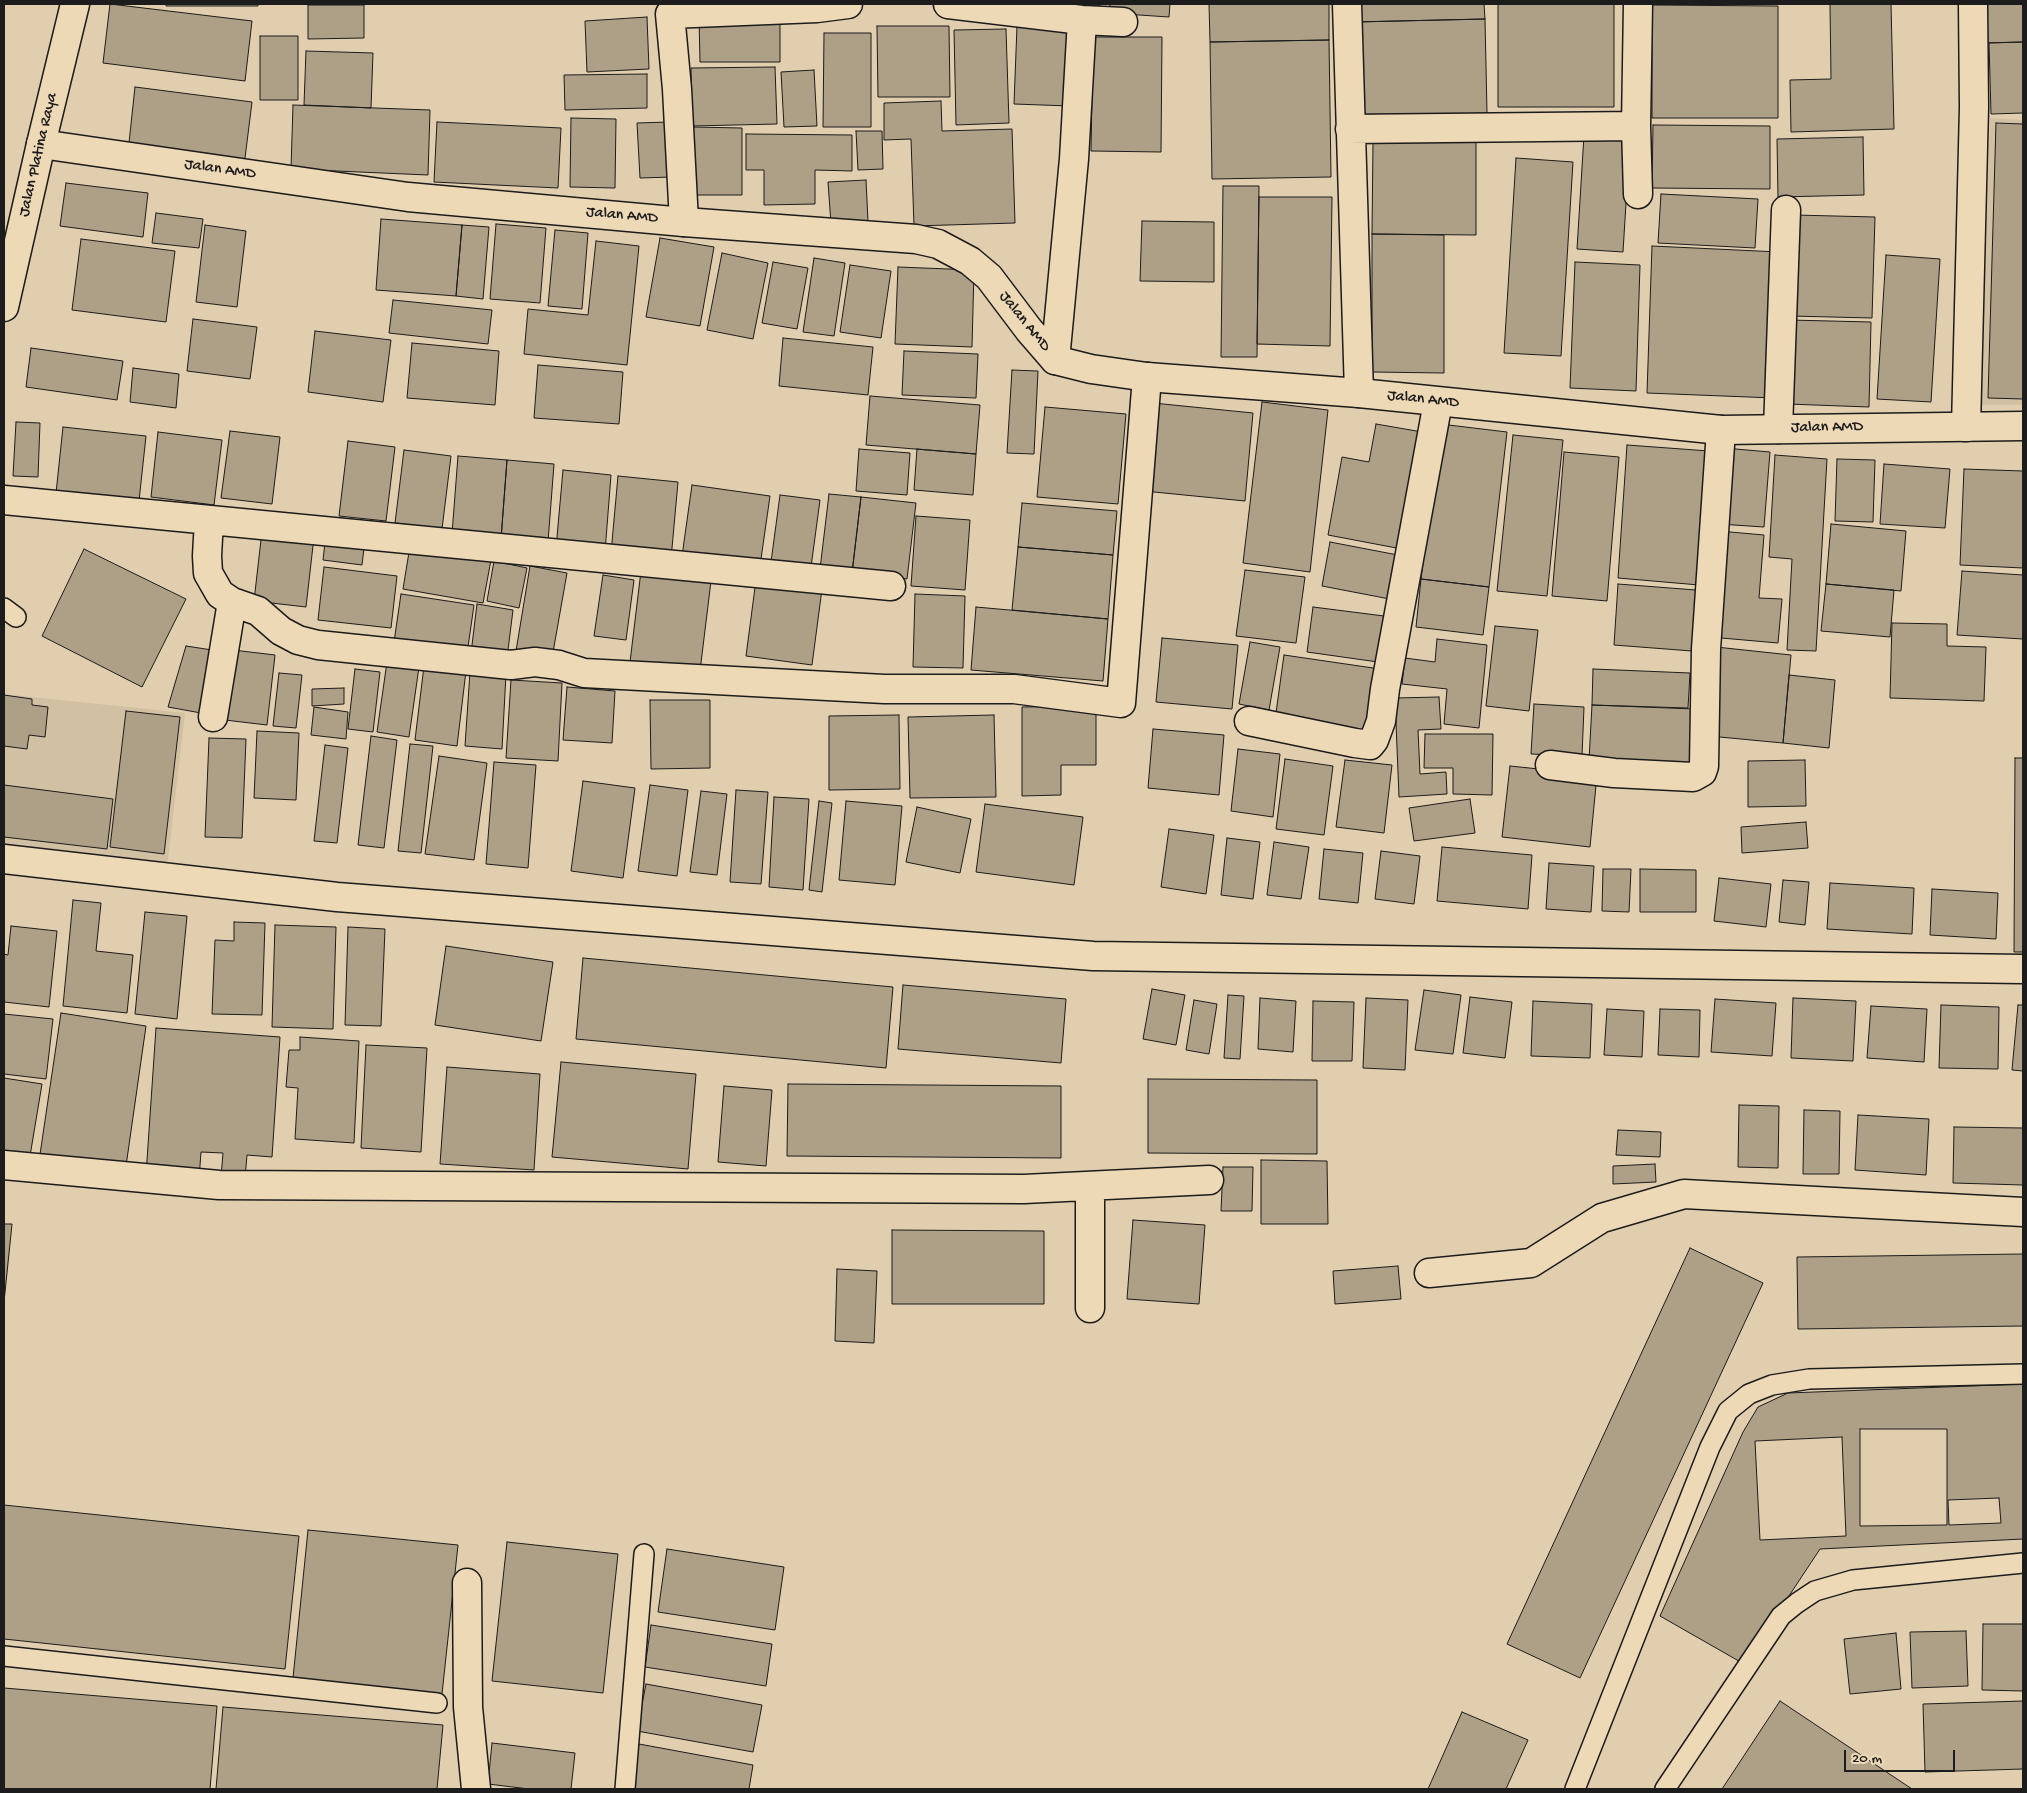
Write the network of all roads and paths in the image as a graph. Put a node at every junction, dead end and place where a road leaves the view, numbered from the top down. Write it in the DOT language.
graph roads {
  1 [pos="75,4"];
  2 [pos="848,4"];
  3 [pos="948,4"];
  4 [pos="1347,4"];
  5 [pos="1638,4"];
  6 [pos="1973,4"];
  7 [pos="670,9"];
  8 [pos="1082,20"];
  9 [pos="1123,22"];
  10 [pos="1636,126"];
  11 [pos="1350,130"];
  12 [pos="40,144"];
  13 [pos="1638,194"];
  14 [pos="1786,210"];
  15 [pos="684,222"];
  16 [pos="4,307"];
  17 [pos="1055,360"];
  18 [pos="1147,377"];
  19 [pos="1359,393"];
  20 [pos="1438,402"];
  21 [pos="2023,426"];
  22 [pos="1966,427"];
  23 [pos="1778,429"];
  24 [pos="1721,430"];
  25 [pos="4,500"];
  26 [pos="208,520"];
  27 [pos="891,586"];
  28 [pos="232,602"];
  29 [pos="213,717"];
  30 [pos="1249,721"];
  31 [pos="1550,765"];
  32 [pos="4,859"];
  33 [pos="2023,969"];
  34 [pos="4,1165"];
  35 [pos="1209,1180"];
  36 [pos="1090,1186"];
  37 [pos="2023,1212"];
  38 [pos="1429,1272"];
  39 [pos="1090,1308"];
  40 [pos="2023,1374"];
  41 [pos="644,1554"];
  42 [pos="2023,1563"];
  43 [pos="467,1583"];
  44 [pos="4,1656"];
  45 [pos="437,1704"];
  46 [pos="476,1789"];
  47 [pos="625,1789"];
  48 [pos="1575,1789"];
  49 [pos="1665,1789"];
  1 -- 12 [label="street, Jalan Platina Raya"];
  2 -- 7 [label="street"];
  3 -- 8 [label="street"];
  4 -- 11 [label="street"];
  5 -- 10 [label="street"];
  6 -- 22 [label="street"];
  7 -- 15 [label="street"];
  8 -- 9 [label="street"];
  8 -- 17 [label="street"];
  10 -- 11 [label="street"];
  10 -- 13 [label="street"];
  11 -- 19 [label="street"];
  12 -- 15 [label="street, Jalan AMD"];
  12 -- 16 [label="street, Jalan Platina Raya"];
  14 -- 23 [label="street"];
  15 -- 17 [label="street, Jalan AMD"];
  17 -- 18 [label="street, Jalan AMD"];
  18 -- 19 [label="street, Jalan AMD"];
  18 -- 28 [label="street"];
  19 -- 20 [label="street, Jalan AMD"];
  20 -- 24 [label="street, Jalan AMD"];
  20 -- 30 [label="street"];
  21 -- 22 [label="street, Jalan AMD"];
  22 -- 23 [label="street, Jalan AMD"];
  23 -- 24 [label="street, Jalan AMD"];
  24 -- 31 [label="street"];
  25 -- 26 [label="street"];
  26 -- 27 [label="street"];
  26 -- 28 [label="street"];
  28 -- 29 [label="street"];
  32 -- 33 [label="street"];
  34 -- 36 [label="street"];
  35 -- 36 [label="street"];
  36 -- 39 [label="street"];
  37 -- 38 [label="street"];
  40 -- 48 [label="lane"];
  41 -- 47 [label="lane"];
  42 -- 49 [label="lane"];
  43 -- 46 [label="street"];
  44 -- 45 [label="lane"];
}
